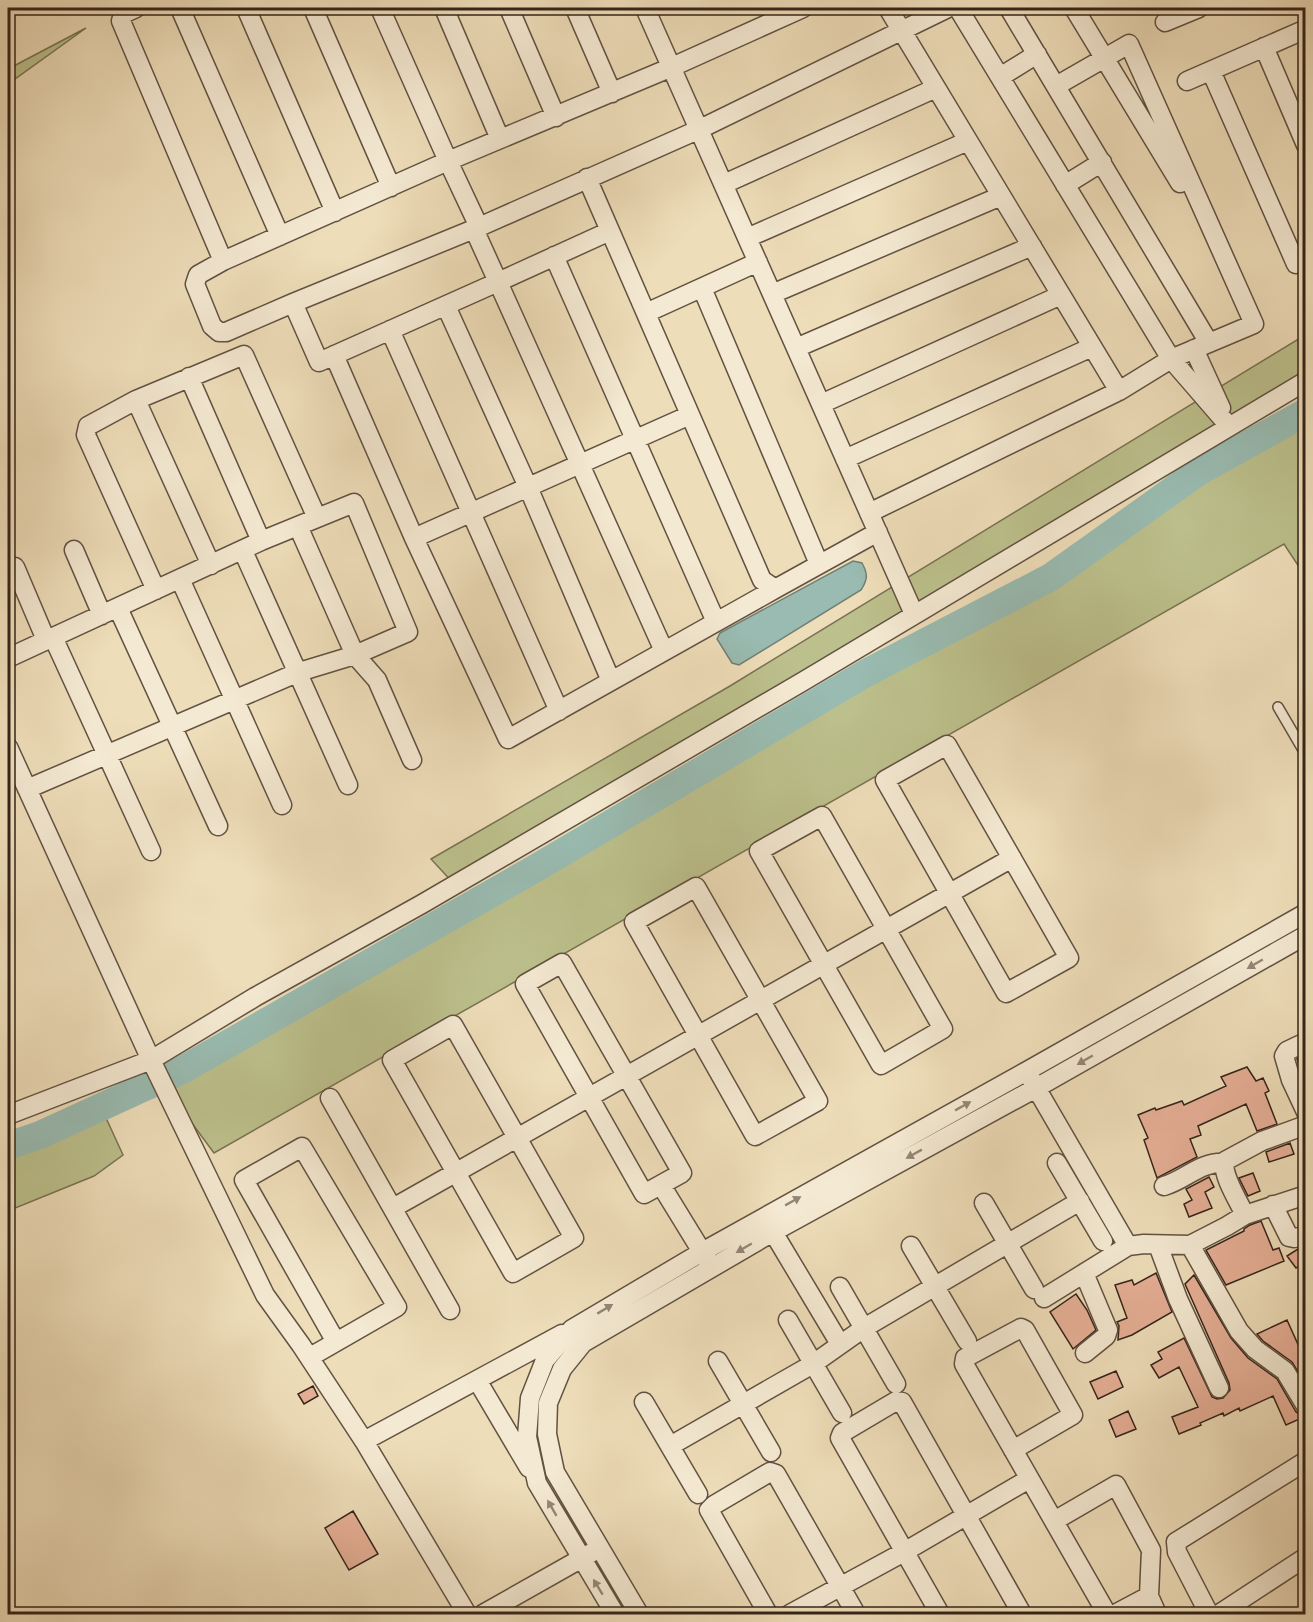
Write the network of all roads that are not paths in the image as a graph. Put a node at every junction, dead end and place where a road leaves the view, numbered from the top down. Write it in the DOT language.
graph roads {
  1 [pos="136,8"];
  2 [pos="180,8"];
  3 [pos="246,8"];
  4 [pos="313,8"];
  5 [pos="380,8"];
  6 [pos="444,8"];
  7 [pos="509,8"];
  8 [pos="575,8"];
  9 [pos="648,8"];
  10 [pos="803,8"];
  11 [pos="888,8"];
  12 [pos="948,8"];
  13 [pos="958,8"];
  14 [pos="1009,8"];
  15 [pos="1074,8"];
  16 [pos="1199,8"];
  17 [pos="1165,22"];
  18 [pos="1305,29"];
  19 [pos="902,31"];
  20 [pos="1264,47"];
  21 [pos="1037,54"];
  22 [pos="1105,58"];
  23 [pos="672,67"];
  24 [pos="1211,70"];
  25 [pos="1000,77"];
  26 [pos="1186,81"];
  27 [pos="1056,86"];
  28 [pos="936,88"];
  29 [pos="612,93"];
  30 [pos="556,117"];
  31 [pos="699,129"];
  32 [pos="500,139"];
  33 [pos="968,141"];
  34 [pos="1305,145"];
  35 [pos="448,161"];
  36 [pos="1102,162"];
  37 [pos="587,178"];
  38 [pos="724,184"];
  39 [pos="1065,185"];
  40 [pos="391,187"];
  41 [pos="1001,195"];
  42 [pos="334,212"];
  43 [pos="476,228"];
  44 [pos="610,231"];
  45 [pos="280,236"];
  46 [pos="747,238"];
  47 [pos="1032,246"];
  48 [pos="1222,252"];
  49 [pos="554,256"];
  50 [pos="1305,260"];
  51 [pos="223,261"];
  52 [pos="758,262"];
  53 [pos="498,282"];
  54 [pos="702,288"];
  55 [pos="772,294"];
  56 [pos="1061,295"];
  57 [pos="292,303"];
  58 [pos="446,306"];
  59 [pos="646,313"];
  60 [pos="390,330"];
  61 [pos="1202,346"];
  62 [pos="1092,347"];
  63 [pos="796,348"];
  64 [pos="334,355"];
  65 [pos="1171,359"];
  66 [pos="189,376"];
  67 [pos="1305,381"];
  68 [pos="1119,391"];
  69 [pos="136,400"];
  70 [pos="821,404"];
  71 [pos="690,415"];
  72 [pos="1229,426"];
  73 [pos="634,440"];
  74 [pos="845,459"];
  75 [pos="580,464"];
  76 [pos="528,487"];
  77 [pos="470,513"];
  78 [pos="869,513"];
  79 [pos="317,518"];
  80 [pos="298,526"];
  81 [pos="878,532"];
  82 [pos="414,538"];
  83 [pos="261,541"];
  84 [pos="74,550"];
  85 [pos="243,551"];
  86 [pos="819,564"];
  87 [pos="211,565"];
  88 [pos="15,567"];
  89 [pos="180,579"];
  90 [pos="775,589"];
  91 [pos="156,590"];
  92 [pos="110,611"];
  93 [pos="914,614"];
  94 [pos="716,622"];
  95 [pos="50,639"];
  96 [pos="664,651"];
  97 [pos="355,655"];
  98 [pos="8,658"];
  99 [pos="298,672"];
  100 [pos="611,681"];
  101 [pos="234,700"];
  102 [pos="1278,707"];
  103 [pos="559,711"];
  104 [pos="171,727"];
  105 [pos="8,747"];
  106 [pos="108,754"];
  107 [pos="1305,755"];
  108 [pos="412,760"];
  109 [pos="348,785"];
  110 [pos="27,789"];
  111 [pos="282,805"];
  112 [pos="218,826"];
  113 [pos="151,851"];
  114 [pos="1012,858"];
  115 [pos="949,893"];
  116 [pos="1305,913"];
  117 [pos="886,929"];
  118 [pos="1305,935"];
  119 [pos="824,964"];
  120 [pos="760,1000"];
  121 [pos="698,1035"];
  122 [pos="1305,1042"];
  123 [pos="152,1063"];
  124 [pos="1026,1071"];
  125 [pos="627,1076"];
  126 [pos="1036,1088"];
  127 [pos="589,1097"];
  128 [pos="330,1098"];
  129 [pos="1305,1113"];
  130 [pos="8,1114"];
  131 [pos="1305,1125"];
  132 [pos="517,1138"];
  133 [pos="1058,1163"];
  134 [pos="1225,1163"];
  135 [pos="456,1173"];
  136 [pos="661,1185"];
  137 [pos="1164,1186"];
  138 [pos="1305,1195"];
  139 [pos="1080,1201"];
  140 [pos="984,1203"];
  141 [pos="1273,1205"];
  142 [pos="393,1208"];
  143 [pos="1245,1215"];
  144 [pos="773,1232"];
  145 [pos="1305,1236"];
  146 [pos="1103,1241"];
  147 [pos="1008,1243"];
  148 [pos="1158,1245"];
  149 [pos="1190,1245"];
  150 [pos="911,1246"];
  151 [pos="1128,1246"];
  152 [pos="706,1259"];
  153 [pos="1084,1273"];
  154 [pos="935,1286"];
  155 [pos="840,1287"];
  156 [pos="450,1310"];
  157 [pos="788,1320"];
  158 [pos="864,1328"];
  159 [pos="572,1329"];
  160 [pos="967,1341"];
  161 [pos="336,1342"];
  162 [pos="840,1344"];
  163 [pos="1085,1353"];
  164 [pos="310,1357"];
  165 [pos="718,1360"];
  166 [pos="813,1364"];
  167 [pos="477,1380"];
  168 [pos="896,1384"];
  169 [pos="1219,1388"];
  170 [pos="644,1402"];
  171 [pos="744,1405"];
  172 [pos="1305,1406"];
  173 [pos="842,1413"];
  174 [pos="364,1441"];
  175 [pos="670,1446"];
  176 [pos="1013,1450"];
  177 [pos="771,1452"];
  178 [pos="1305,1461"];
  179 [pos="1029,1479"];
  180 [pos="537,1483"];
  181 [pos="698,1494"];
  182 [pos="965,1516"];
  183 [pos="1054,1521"];
  184 [pos="599,1549"];
  185 [pos="904,1552"];
  186 [pos="1305,1557"];
  187 [pos="582,1559"];
  188 [pos="840,1586"];
  189 [pos="1149,1596"];
  190 [pos="467,1614"];
  191 [pos="483,1614"];
  192 [pos="615,1614"];
  193 [pos="639,1614"];
  194 [pos="768,1614"];
  195 [pos="790,1614"];
  196 [pos="856,1614"];
  197 [pos="940,1614"];
  198 [pos="1022,1614"];
  199 [pos="1107,1614"];
  200 [pos="1115,1614"];
  201 [pos="1157,1614"];
  202 [pos="1209,1614"];
  203 [pos="1219,1614"];
  1 -- 51 [label="street"];
  2 -- 45 [label="street"];
  3 -- 42 [label="street"];
  4 -- 40 [label="street"];
  5 -- 35 [label="street"];
  6 -- 32 [label="street"];
  7 -- 30 [label="street"];
  8 -- 29 [label="street"];
  9 -- 23 [label="street"];
  10 -- 23 [label="street"];
  11 -- 19 [label="street"];
  12 -- 19 [label="street"];
  13 -- 25 [label="street"];
  14 -- 21 [label="street"];
  15 -- 22 [label="street"];
  16 -- 17 [label="street"];
  18 -- 20 [label="street"];
  19 -- 28 [label="street"];
  19 -- 31 [label="street"];
  20 -- 24 [label="street"];
  20 -- 34 [label="street"];
  21 -- 25 [label="street"];
  21 -- 27 [label="street"];
  22 -- 27 [label="street"];
  22 -- 48 [label="street"];
  22 -- 48 [label="street"];
  23 -- 29 [label="street"];
  23 -- 31 [label="street"];
  24 -- 26 [label="street"];
  24 -- 50 [label="street"];
  25 -- 39 [label="street"];
  27 -- 36 [label="street"];
  28 -- 33 [label="street"];
  28 -- 38 [label="street"];
  29 -- 30 [label="street"];
  30 -- 32 [label="street"];
  31 -- 37 [label="street"];
  31 -- 38 [label="street"];
  32 -- 35 [label="street"];
  33 -- 41 [label="street"];
  33 -- 46 [label="street"];
  35 -- 40 [label="street"];
  35 -- 43 [label="street"];
  36 -- 39 [label="street"];
  36 -- 61 [label="street"];
  37 -- 43 [label="street"];
  37 -- 44 [label="street"];
  38 -- 46 [label="street"];
  39 -- 65 [label="street"];
  40 -- 42 [label="street"];
  41 -- 47 [label="street"];
  41 -- 55 [label="street"];
  42 -- 45 [label="street"];
  43 -- 53 [label="street"];
  43 -- 57 [label="street"];
  44 -- 49 [label="street"];
  44 -- 59 [label="street"];
  45 -- 51 [label="street"];
  46 -- 52 [label="street"];
  47 -- 56 [label="street"];
  47 -- 63 [label="street"];
  48 -- 61 [label="street"];
  49 -- 53 [label="street"];
  49 -- 73 [label="street"];
  51 -- 57 [label="street"];
  52 -- 54 [label="street"];
  52 -- 55 [label="street"];
  53 -- 58 [label="street"];
  53 -- 75 [label="street"];
  54 -- 59 [label="street"];
  54 -- 86 [label="street"];
  55 -- 63 [label="street"];
  56 -- 62 [label="street"];
  56 -- 70 [label="street"];
  57 -- 64 [label="street"];
  58 -- 60 [label="street"];
  58 -- 76 [label="street"];
  59 -- 71 [label="street"];
  60 -- 64 [label="street"];
  60 -- 77 [label="street"];
  61 -- 65 [label="street"];
  61 -- 72 [label="street"];
  62 -- 68 [label="street"];
  62 -- 74 [label="street"];
  63 -- 70 [label="street"];
  64 -- 82 [label="street"];
  65 -- 68 [label="street"];
  65 -- 72 [label="street"];
  66 -- 69 [label="street"];
  66 -- 79 [label="street"];
  66 -- 83 [label="street"];
  67 -- 72 [label="street"];
  68 -- 78 [label="street"];
  69 -- 87 [label="street"];
  69 -- 91 [label="street"];
  70 -- 74 [label="street"];
  71 -- 73 [label="street"];
  71 -- 90 [label="street"];
  72 -- 93 [label="street"];
  73 -- 75 [label="street"];
  73 -- 94 [label="street"];
  74 -- 78 [label="street"];
  75 -- 76 [label="street"];
  75 -- 96 [label="street"];
  76 -- 77 [label="street"];
  76 -- 100 [label="street"];
  77 -- 82 [label="street"];
  77 -- 103 [label="street"];
  78 -- 81 [label="street"];
  79 -- 80 [label="street"];
  79 -- 97 [label="street"];
  80 -- 83 [label="street"];
  80 -- 97 [label="street"];
  81 -- 86 [label="street"];
  81 -- 93 [label="street"];
  82 -- 103 [label="street"];
  83 -- 85 [label="street"];
  84 -- 92 [label="street"];
  85 -- 87 [label="street"];
  85 -- 99 [label="street"];
  86 -- 90 [label="street"];
  87 -- 89 [label="street"];
  88 -- 95 [label="street"];
  89 -- 91 [label="street"];
  89 -- 101 [label="street"];
  90 -- 94 [label="street"];
  91 -- 92 [label="street"];
  92 -- 95 [label="street"];
  92 -- 104 [label="street"];
  93 -- 123 [label="street"];
  94 -- 96 [label="street"];
  95 -- 98 [label="street"];
  95 -- 106 [label="street"];
  96 -- 100 [label="street"];
  97 -- 99 [label="street"];
  97 -- 108 [label="street"];
  99 -- 101 [label="street"];
  99 -- 109 [label="street"];
  100 -- 103 [label="street"];
  101 -- 104 [label="street"];
  101 -- 111 [label="street"];
  102 -- 107 [label="lane"];
  104 -- 106 [label="street"];
  104 -- 112 [label="street"];
  105 -- 110 [label="street"];
  106 -- 110 [label="street"];
  106 -- 113 [label="street"];
  110 -- 123 [label="street"];
  114 -- 115 [label="street"];
  114 -- 115 [label="street"];
  114 -- 115 [label="street"];
  115 -- 117 [label="street"];
  116 -- 124 [label="street"];
  117 -- 119 [label="street"];
  117 -- 119 [label="street"];
  117 -- 119 [label="street"];
  118 -- 126 [label="street, one-way"];
  119 -- 120 [label="street"];
  120 -- 121 [label="street"];
  120 -- 121 [label="street"];
  120 -- 121 [label="street"];
  121 -- 125 [label="street"];
  122 -- 129 [label="street"];
  123 -- 130 [label="street"];
  123 -- 164 [label="street"];
  124 -- 126 [label="street"];
  152 -- 124 [label="street, one-way"];
  125 -- 127 [label="street"];
  125 -- 127 [label="street"];
  125 -- 136 [label="street"];
  126 -- 144 [label="street, one-way"];
  126 -- 151 [label="street"];
  127 -- 132 [label="street"];
  127 -- 136 [label="street"];
  128 -- 142 [label="street"];
  131 -- 134 [label="street"];
  132 -- 135 [label="street"];
  132 -- 135 [label="street"];
  132 -- 135 [label="street"];
  133 -- 139 [label="street"];
  134 -- 137 [label="street"];
  134 -- 143 [label="street"];
  135 -- 142 [label="street"];
  136 -- 152 [label="street"];
  138 -- 141 [label="street"];
  139 -- 146 [label="street"];
  139 -- 147 [label="street"];
  140 -- 147 [label="street"];
  141 -- 143 [label="street"];
  141 -- 145 [label="street"];
  142 -- 156 [label="street"];
  143 -- 149 [label="street"];
  144 -- 152 [label="street, one-way"];
  144 -- 162 [label="street"];
  147 -- 153 [label="street"];
  147 -- 154 [label="street"];
  148 -- 149 [label="street"];
  148 -- 151 [label="street"];
  148 -- 169 [label="street"];
  149 -- 172 [label="street"];
  150 -- 154 [label="street"];
  151 -- 153 [label="street"];
  159 -- 152 [label="street, one-way"];
  152 -- 184 [label="street"];
  153 -- 163 [label="street"];
  154 -- 158 [label="street"];
  154 -- 160 [label="street"];
  155 -- 158 [label="street"];
  157 -- 166 [label="street"];
  158 -- 162 [label="street"];
  158 -- 168 [label="street"];
  159 -- 167 [label="street"];
  159 -- 180 [label="street"];
  161 -- 161 [label="street"];
  161 -- 164 [label="street"];
  162 -- 166 [label="street"];
  164 -- 174 [label="street"];
  165 -- 171 [label="street"];
  166 -- 171 [label="street"];
  166 -- 173 [label="street"];
  167 -- 174 [label="street"];
  167 -- 180 [label="street"];
  170 -- 175 [label="street"];
  171 -- 175 [label="street"];
  171 -- 177 [label="street"];
  174 -- 190 [label="street"];
  175 -- 181 [label="street"];
  176 -- 176 [label="street"];
  176 -- 179 [label="street"];
  178 -- 202 [label="street"];
  179 -- 182 [label="street"];
  179 -- 183 [label="street"];
  187 -- 180 [label="street, one-way"];
  182 -- 185 [label="street"];
  182 -- 185 [label="street"];
  182 -- 198 [label="street"];
  183 -- 189 [label="street"];
  183 -- 199 [label="street"];
  184 -- 187 [label="street"];
  184 -- 193 [label="street"];
  185 -- 188 [label="street"];
  185 -- 197 [label="street"];
  186 -- 203 [label="street"];
  187 -- 191 [label="street"];
  192 -- 187 [label="street, one-way"];
  188 -- 194 [label="street"];
  188 -- 195 [label="street"];
  188 -- 196 [label="street"];
  189 -- 200 [label="street"];
  189 -- 201 [label="street"];
}
